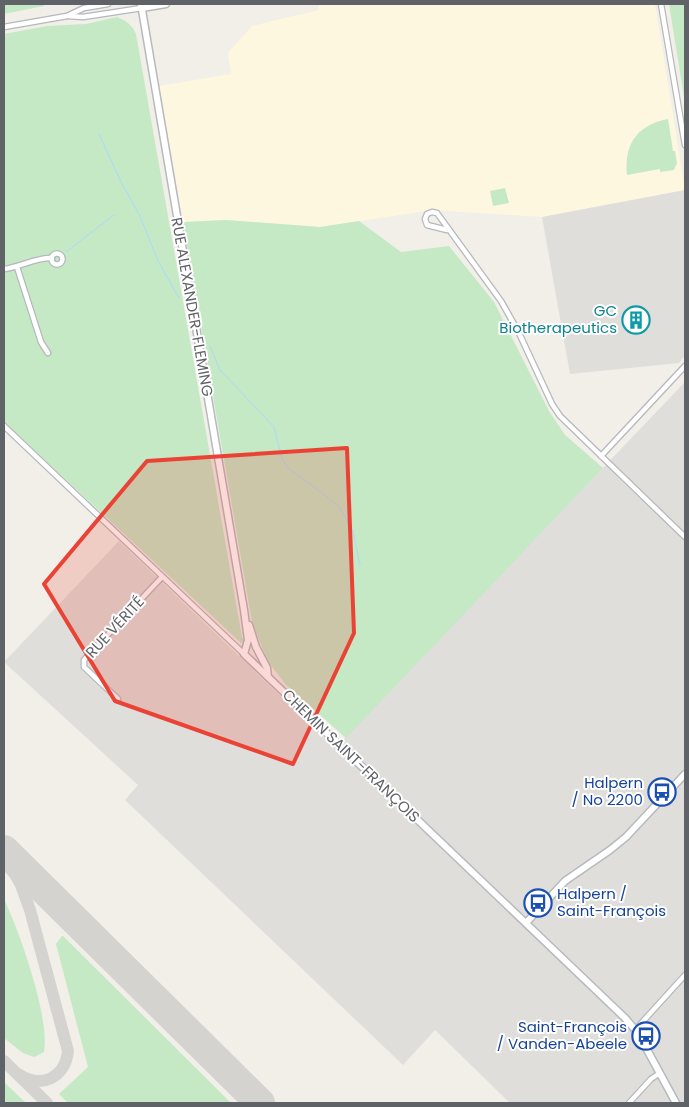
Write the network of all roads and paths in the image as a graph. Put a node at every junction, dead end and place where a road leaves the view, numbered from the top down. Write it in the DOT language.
graph roads {
  1 [pos="108,4"];
  2 [pos="166,4"];
  3 [pos="661,4"];
  4 [pos="142,6"];
  5 [pos="67,16"];
  6 [pos="4,27"];
  7 [pos="685,145"];
  8 [pos="447,230"];
  9 [pos="52,258"];
  10 [pos="17,267"];
  11 [pos="4,269"];
  12 [pos="48,353"];
  13 [pos="685,366"];
  14 [pos="4,426"];
  15 [pos="601,456"];
  16 [pos="685,537"];
  17 [pos="162,577"];
  18 [pos="244,610"];
  19 [pos="244,654"];
  20 [pos="268,677"];
  21 [pos="118,699"];
  22 [pos="685,774"];
  23 [pos="526,923"];
  24 [pos="685,975"];
  25 [pos="636,1030"];
  26 [pos="660,1073"];
  27 [pos="628,1103"];
  28 [pos="676,1103"];
  1 -- 5 [label="street"];
  2 -- 4 [label="street"];
  3 -- 7 [label="street"];
  4 -- 5 [label="street"];
  4 -- 18 [label="street, RUE ALEXANDER-FLEMING"];
  5 -- 6 [label="street"];
  8 -- 8 [label="street"];
  8 -- 15 [label="street"];
  9 -- 10 [label="street"];
  10 -- 11 [label="street"];
  10 -- 12 [label="street"];
  13 -- 15 [label="street"];
  14 -- 17 [label="street, CHEMIN SAINT-FRANÇOIS"];
  15 -- 16 [label="street"];
  17 -- 19 [label="street, CHEMIN SAINT-FRANÇOIS"];
  17 -- 21 [label="street, RUE VÉRITÉ"];
  18 -- 19 [label="street, RUE ALEXANDER-FLEMING"];
  18 -- 20 [label="street, RUE ALEXANDER-FLEMING"];
  19 -- 20 [label="street, CHEMIN SAINT-FRANÇOIS"];
  20 -- 23 [label="street, CHEMIN SAINT-FRANÇOIS"];
  22 -- 23 [label="street"];
  23 -- 25 [label="street, CHEMIN SAINT-FRANÇOIS"];
  24 -- 25 [label="street"];
  25 -- 26 [label="street, CHEMIN SAINT-FRANÇOIS"];
  26 -- 27 [label="street"];
  26 -- 28 [label="street, CHEMIN SAINT-FRANÇOIS"];
}
